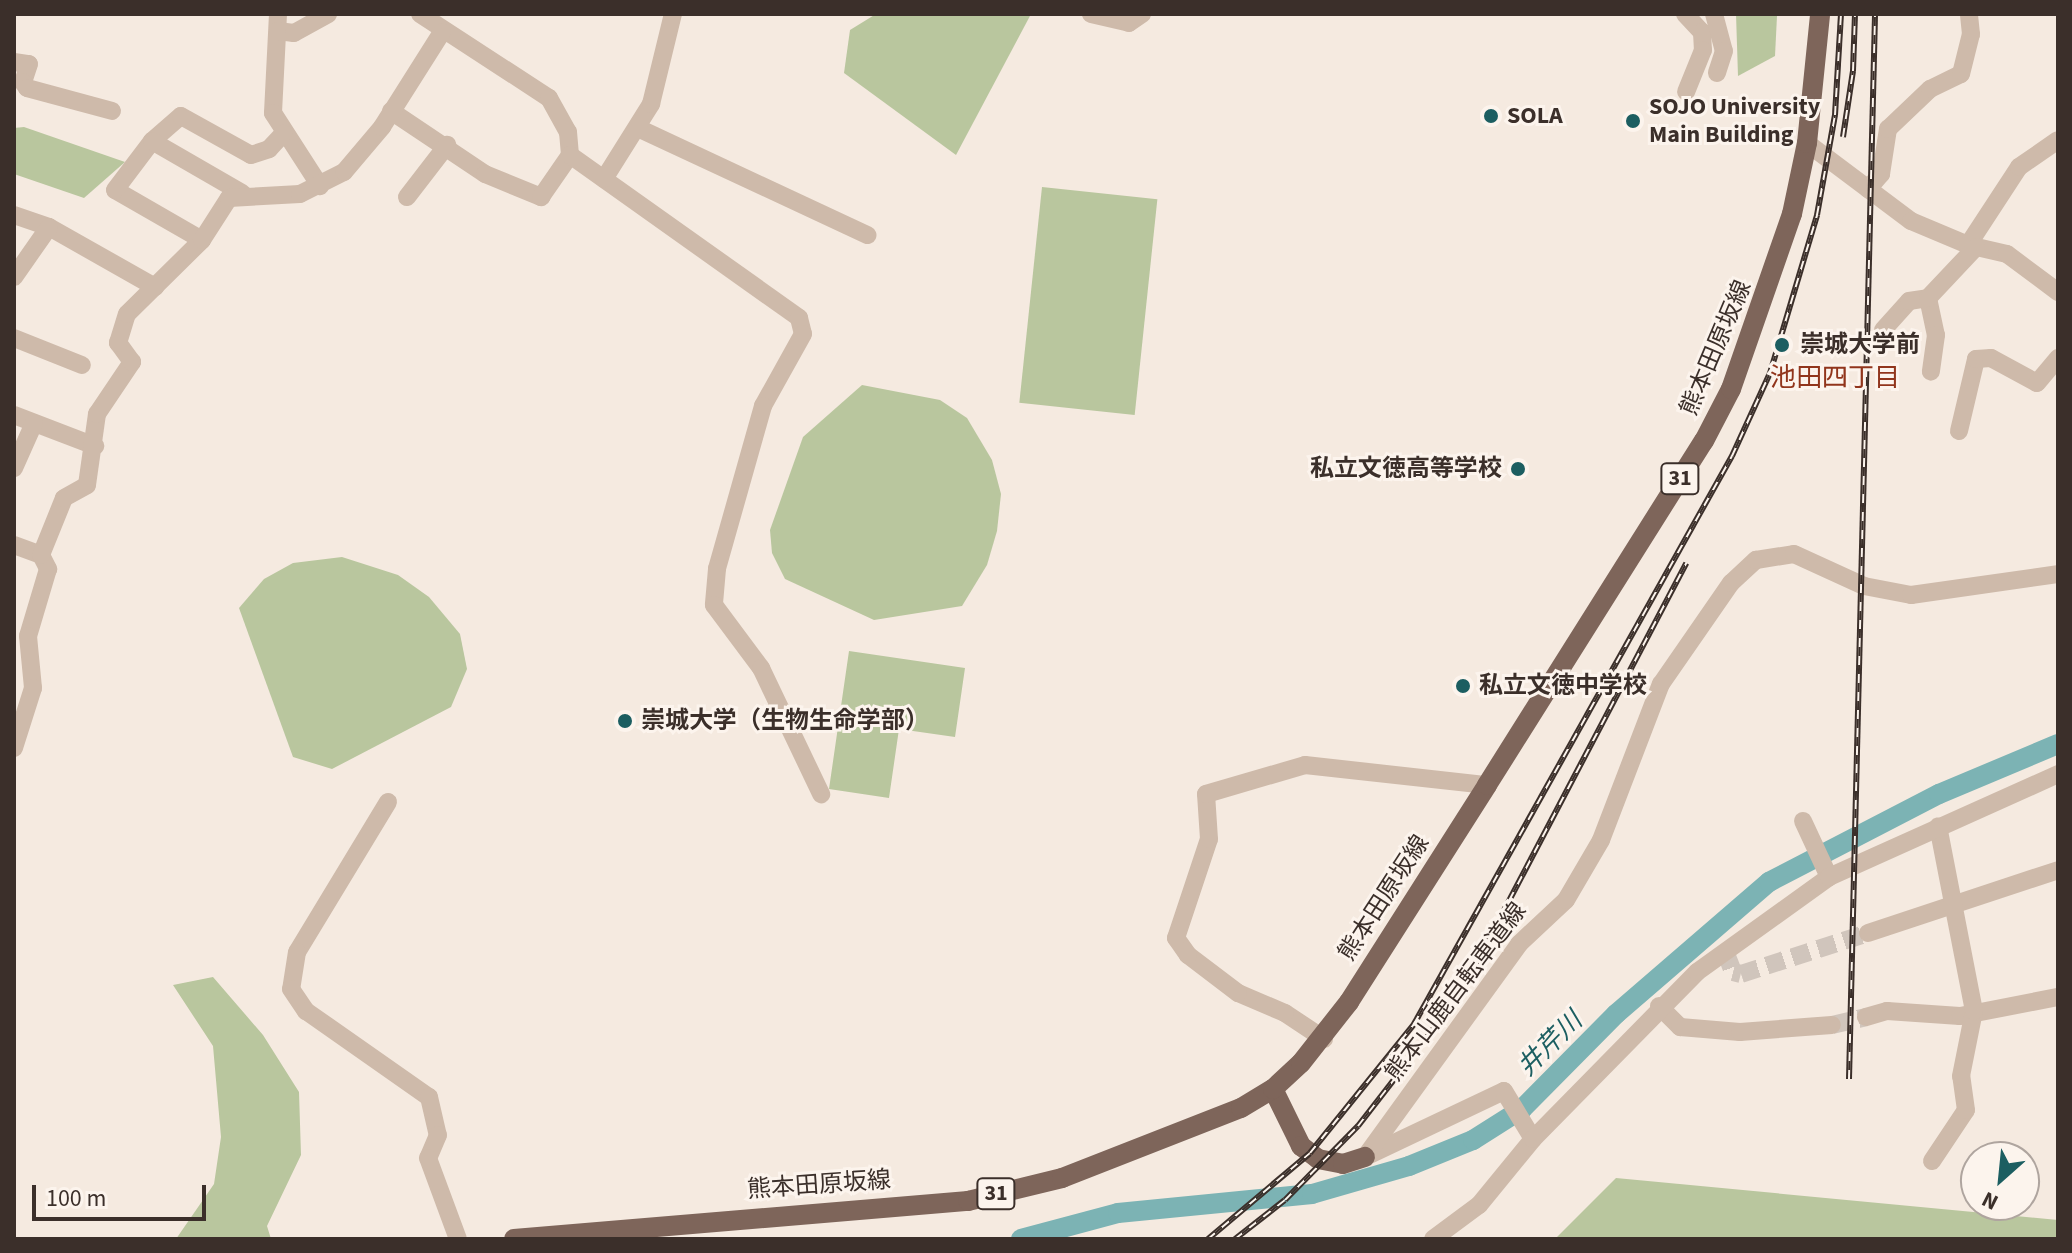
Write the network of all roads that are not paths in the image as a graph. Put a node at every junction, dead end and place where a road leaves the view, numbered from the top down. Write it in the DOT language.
graph roads {
  1 [pos="328,14"];
  2 [pos="420,14"];
  3 [pos="673,14"];
  4 [pos="1091,14"];
  5 [pos="1142,14"];
  6 [pos="1685,14"];
  7 [pos="1714,14"];
  8 [pos="1820,14"];
  9 [pos="1969,14"];
  10 [pos="278,22"];
  11 [pos="442,32"];
  12 [pos="14,62"];
  13 [pos="1717,73"];
  14 [pos="1686,92"];
  15 [pos="112,111"];
  16 [pos="391,111"];
  17 [pos="640,129"];
  18 [pos="283,134"];
  19 [pos="2058,140"];
  20 [pos="152,141"];
  21 [pos="1807,143"];
  22 [pos="447,145"];
  23 [pos="570,155"];
  24 [pos="604,179"];
  25 [pos="320,186"];
  26 [pos="1868,189"];
  27 [pos="242,193"];
  28 [pos="407,197"];
  29 [pos="14,215"];
  30 [pos="49,227"];
  31 [pos="867,235"];
  32 [pos="202,240"];
  33 [pos="1972,246"];
  34 [pos="14,277"];
  35 [pos="155,287"];
  36 [pos="2058,292"];
  37 [pos="1928,298"];
  38 [pos="1883,330"];
  39 [pos="14,338"];
  40 [pos="2058,358"];
  41 [pos="82,365"];
  42 [pos="1931,372"];
  43 [pos="14,415"];
  44 [pos="34,423"];
  45 [pos="1959,431"];
  46 [pos="95,446"];
  47 [pos="14,468"];
  48 [pos="14,545"];
  49 [pos="41,555"];
  50 [pos="2058,574"];
  51 [pos="21,633"];
  52 [pos="14,748"];
  53 [pos="2058,774"];
  54 [pos="1487,785"];
  55 [pos="821,794"];
  56 [pos="388,802"];
  57 [pos="1803,821"];
  58 [pos="1938,826"];
  59 [pos="2058,870"];
  60 [pos="1829,877"];
  61 [pos="1953,903"];
  62 [pos="1868,933"];
  63 [pos="2058,997"];
  64 [pos="1659,1006"];
  65 [pos="1974,1011"];
  66 [pos="1866,1017"];
  67 [pos="1832,1025"];
  68 [pos="1324,1039"];
  69 [pos="1273,1089"];
  70 [pos="1533,1139"];
  71 [pos="1365,1157"];
  72 [pos="1932,1161"];
  73 [pos="700,1229"];
  74 [pos="458,1239"];
  75 [pos="514,1239"];
  76 [pos="1433,1239"];
  1 -- 10 [label="street"];
  2 -- 11 [label="street"];
  3 -- 17 [label="street"];
  4 -- 5 [label="street"];
  6 -- 14 [label="street"];
  7 -- 13 [label="street"];
  8 -- 21 [label="main road, 熊本田原坂線 / 31"];
  9 -- 26 [label="street"];
  10 -- 18 [label="street"];
  11 -- 16 [label="street"];
  11 -- 23 [label="street"];
  12 -- 15 [label="street"];
  16 -- 22 [label="street"];
  16 -- 25 [label="street"];
  17 -- 24 [label="street"];
  17 -- 31 [label="street"];
  18 -- 20 [label="street"];
  18 -- 25 [label="street"];
  19 -- 33 [label="street"];
  20 -- 27 [label="street"];
  20 -- 32 [label="street"];
  21 -- 26 [label="street"];
  21 -- 54 [label="main road, 熊本田原坂線 / 31"];
  22 -- 23 [label="street"];
  22 -- 28 [label="street"];
  23 -- 24 [label="street"];
  24 -- 55 [label="street"];
  25 -- 27 [label="street"];
  26 -- 33 [label="street"];
  27 -- 32 [label="street"];
  29 -- 30 [label="street"];
  30 -- 34 [label="street"];
  30 -- 35 [label="street"];
  32 -- 35 [label="street"];
  33 -- 36 [label="street"];
  33 -- 37 [label="street"];
  35 -- 46 [label="street"];
  37 -- 38 [label="street"];
  37 -- 42 [label="street"];
  39 -- 41 [label="street"];
  40 -- 45 [label="street"];
  43 -- 44 [label="street"];
  44 -- 46 [label="street"];
  44 -- 47 [label="street"];
  46 -- 49 [label="street"];
  48 -- 49 [label="street"];
  49 -- 51 [label="street"];
  50 -- 71 [label="street, 熊本山鹿自転車道線"];
  51 -- 52 [label="street"];
  53 -- 58 [label="street"];
  54 -- 68 [label="main road, 熊本田原坂線 / 31"];
  54 -- 68 [label="street"];
  56 -- 74 [label="street"];
  57 -- 60 [label="street"];
  58 -- 60 [label="street"];
  58 -- 61 [label="street"];
  59 -- 61 [label="street"];
  60 -- 64 [label="street"];
  61 -- 62 [label="street"];
  61 -- 65 [label="street"];
  63 -- 65 [label="street"];
  64 -- 67 [label="street"];
  64 -- 70 [label="street"];
  65 -- 66 [label="street"];
  65 -- 72 [label="street"];
  68 -- 69 [label="main road, 熊本田原坂線 / 31"];
  69 -- 71 [label="main road"];
  69 -- 73 [label="main road, 熊本田原坂線 / 31"];
  70 -- 71 [label="street"];
  70 -- 76 [label="street"];
  73 -- 75 [label="main road, 熊本田原坂線 / 31"];
}
